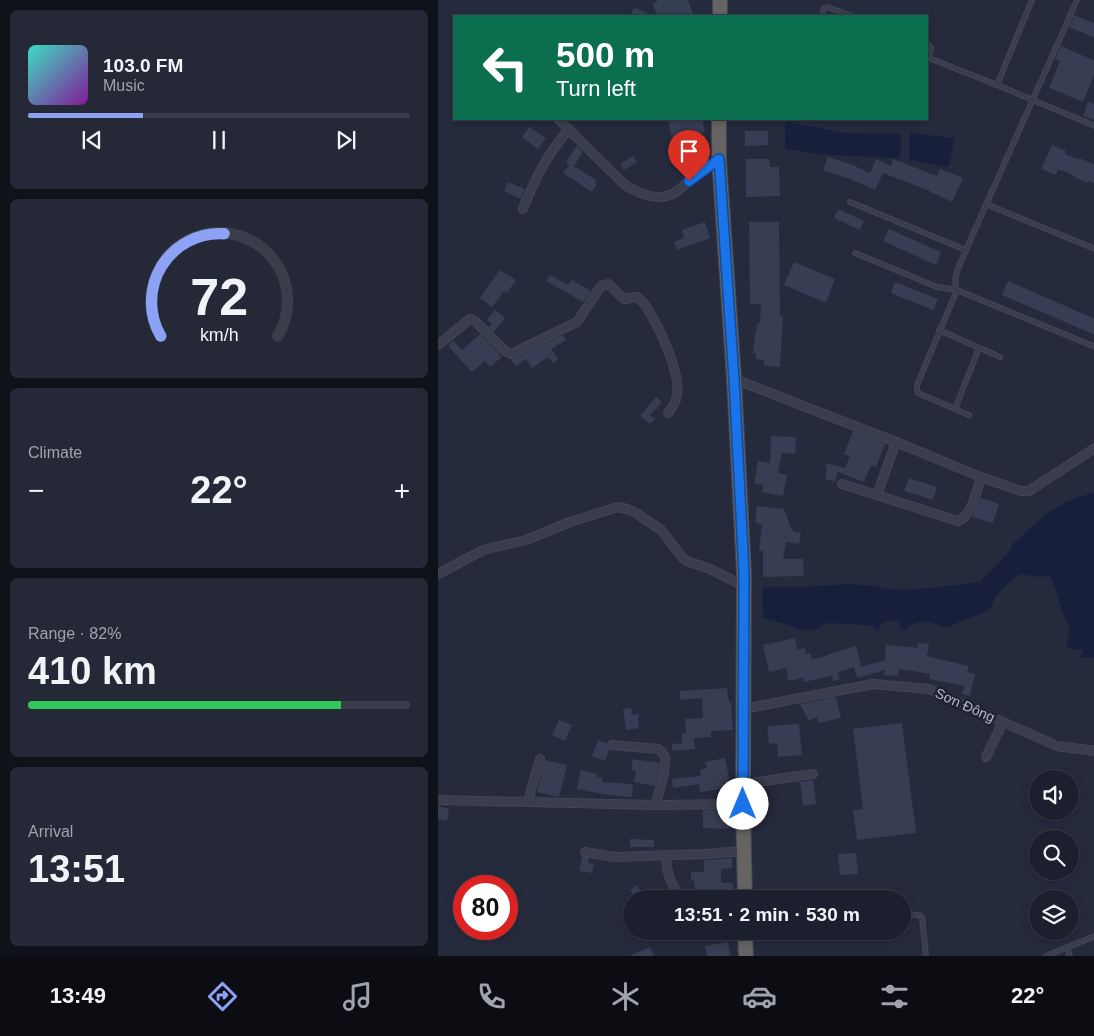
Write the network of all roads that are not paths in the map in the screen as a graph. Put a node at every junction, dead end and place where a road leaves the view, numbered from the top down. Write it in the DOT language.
graph roads {
  1 [pos="720,0"];
  2 [pos="1032,0"];
  3 [pos="1077,0"];
  4 [pos="720,15"];
  5 [pos="822,15"];
  6 [pos="849,15"];
  7 [pos="928,45"];
  8 [pos="929,58"];
  9 [pos="997,85"];
  10 [pos="1033,100"];
  11 [pos="559,120"];
  12 [pos="719,120"];
  13 [pos="1094,126"];
  14 [pos="569,129"];
  15 [pos="719,159"];
  16 [pos="850,202"];
  17 [pos="986,204"];
  18 [pos="523,209"];
  19 [pos="1094,249"];
  20 [pos="966,250"];
  21 [pos="855,253"];
  22 [pos="957,290"];
  23 [pos="939,330"];
  24 [pos="438,345"];
  25 [pos="1094,347"];
  26 [pos="979,348"];
  27 [pos="1000,357"];
  28 [pos="734,379"];
  29 [pos="955,409"];
  30 [pos="668,413"];
  31 [pos="969,415"];
  32 [pos="896,442"];
  33 [pos="1094,448"];
  34 [pos="981,477"];
  35 [pos="842,484"];
  36 [pos="877,495"];
  37 [pos="438,574"];
  38 [pos="744,586"];
  39 [pos="743,709"];
  40 [pos="1003,722"];
  41 [pos="612,745"];
  42 [pos="1094,751"];
  43 [pos="986,756"];
  44 [pos="540,759"];
  45 [pos="813,774"];
  46 [pos="743,784"];
  47 [pos="438,800"];
  48 [pos="528,801"];
  49 [pos="743,804"];
  50 [pos="656,805"];
  51 [pos="744,851"];
  52 [pos="585,852"];
  53 [pos="666,855"];
  54 [pos="675,890"];
  55 [pos="745,890"];
  56 [pos="911,915"];
  57 [pos="1094,936"];
  58 [pos="745,940"];
  59 [pos="1067,948"];
  60 [pos="746,956"];
  61 [pos="926,956"];
  62 [pos="1046,956"];
  63 [pos="1070,956"];
  1 -- 4 [label="highway"];
  2 -- 9 [label="lane"];
  3 -- 10 [label="lane"];
  5 -- 6 [label="lane"];
  7 -- 8 [label="lane"];
  8 -- 9 [label="lane"];
  9 -- 10 [label="lane"];
  10 -- 13 [label="lane"];
  10 -- 17 [label="lane"];
  11 -- 14 [label="street"];
  12 -- 15 [label="highway"];
  14 -- 15 [label="street"];
  14 -- 18 [label="street"];
  15 -- 28 [label="highway"];
  16 -- 20 [label="lane"];
  17 -- 19 [label="lane"];
  17 -- 20 [label="lane"];
  20 -- 22 [label="lane"];
  21 -- 22 [label="lane"];
  22 -- 23 [label="lane"];
  22 -- 25 [label="lane"];
  23 -- 26 [label="lane"];
  23 -- 29 [label="lane"];
  24 -- 30 [label="street"];
  26 -- 27 [label="lane"];
  26 -- 29 [label="lane"];
  28 -- 32 [label="street"];
  28 -- 38 [label="highway"];
  29 -- 31 [label="lane"];
  32 -- 34 [label="street"];
  32 -- 36 [label="street"];
  33 -- 34 [label="street"];
  34 -- 36 [label="street"];
  35 -- 36 [label="street"];
  37 -- 38 [label="street"];
  38 -- 39 [label="highway"];
  39 -- 40 [label="street, Sơn Đông"];
  39 -- 46 [label="highway"];
  40 -- 42 [label="street, Sơn Đông"];
  40 -- 43 [label="street"];
  41 -- 50 [label="street"];
  44 -- 48 [label="street"];
  45 -- 46 [label="street"];
  46 -- 49 [label="highway"];
  47 -- 48 [label="street"];
  48 -- 50 [label="street"];
  49 -- 50 [label="street"];
  49 -- 51 [label="highway"];
  51 -- 53 [label="street"];
  51 -- 55 [label="highway"];
  52 -- 53 [label="street"];
  53 -- 54 [label="street"];
  56 -- 61 [label="lane"];
  57 -- 59 [label="lane"];
  58 -- 60 [label="highway"];
  59 -- 62 [label="lane"];
  59 -- 63 [label="lane"];
}
